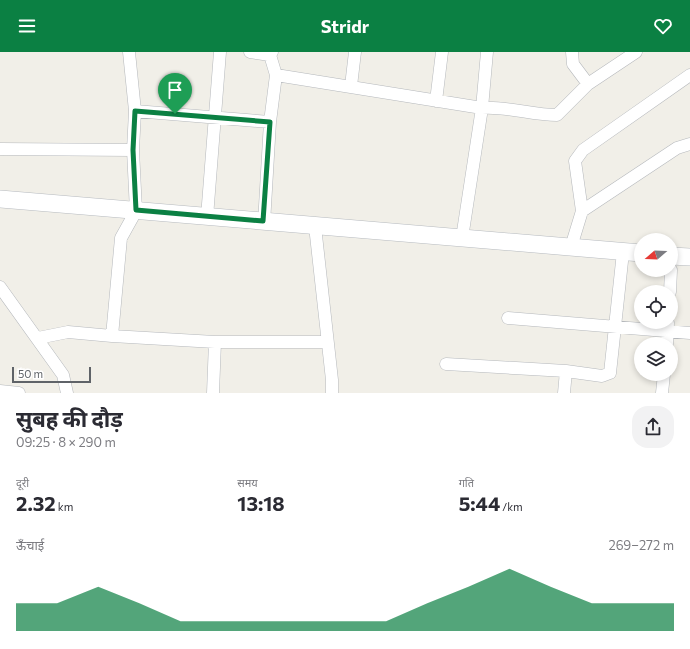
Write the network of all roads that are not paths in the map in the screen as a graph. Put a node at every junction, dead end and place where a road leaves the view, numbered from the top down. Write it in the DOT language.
graph roads {
  1 [pos="129,52"];
  2 [pos="220,52"];
  3 [pos="250,52"];
  4 [pos="355,52"];
  5 [pos="442,52"];
  6 [pos="487,52"];
  7 [pos="572,52"];
  8 [pos="636,52"];
  9 [pos="271,54"];
  10 [pos="690,74"];
  11 [pos="276,75"];
  12 [pos="588,84"];
  13 [pos="352,86"];
  14 [pos="436,101"];
  15 [pos="482,108"];
  16 [pos="135,111"];
  17 [pos="215,117"];
  18 [pos="270,122"];
  19 [pos="690,144"];
  20 [pos="0,149"];
  21 [pos="133,150"];
  22 [pos="0,199"];
  23 [pos="136,210"];
  24 [pos="582,211"];
  25 [pos="207,217"];
  26 [pos="263,222"];
  27 [pos="316,226"];
  28 [pos="462,238"];
  29 [pos="571,247"];
  30 [pos="623,252"];
  31 [pos="634,253"];
  32 [pos="678,256"];
  33 [pos="690,257"];
  34 [pos="0,287"];
  35 [pos="508,318"];
  36 [pos="615,326"];
  37 [pos="634,326"];
  38 [pos="677,329"];
  39 [pos="690,333"];
  40 [pos="112,336"];
  41 [pos="38,338"];
  42 [pos="214,342"];
  43 [pos="327,342"];
  44 [pos="446,364"];
  45 [pos="566,371"];
  46 [pos="663,381"];
  47 [pos="67,393"];
  48 [pos="213,393"];
  49 [pos="332,393"];
  50 [pos="564,393"];
  51 [pos="662,393"];
  1 -- 16 [label="street"];
  2 -- 17 [label="street"];
  3 -- 9 [label="street"];
  4 -- 13 [label="street"];
  5 -- 14 [label="street"];
  6 -- 15 [label="street"];
  7 -- 12 [label="street"];
  8 -- 12 [label="street"];
  9 -- 11 [label="street"];
  10 -- 24 [label="street"];
  11 -- 13 [label="street"];
  11 -- 18 [label="street"];
  12 -- 15 [label="street"];
  13 -- 14 [label="street"];
  14 -- 15 [label="street"];
  15 -- 28 [label="street"];
  16 -- 17 [label="street"];
  16 -- 21 [label="street"];
  17 -- 18 [label="street"];
  17 -- 25 [label="street"];
  18 -- 26 [label="street"];
  19 -- 24 [label="street"];
  20 -- 21 [label="street"];
  21 -- 23 [label="street"];
  22 -- 23 [label="main road"];
  23 -- 25 [label="main road"];
  23 -- 40 [label="street"];
  24 -- 29 [label="street"];
  25 -- 26 [label="main road"];
  26 -- 27 [label="main road"];
  27 -- 28 [label="main road"];
  27 -- 43 [label="street"];
  28 -- 29 [label="main road"];
  29 -- 30 [label="main road"];
  30 -- 31 [label="main road"];
  30 -- 36 [label="street"];
  32 -- 33 [label="main road"];
  34 -- 41 [label="street"];
  35 -- 36 [label="street"];
  36 -- 37 [label="street"];
  36 -- 45 [label="street"];
  38 -- 39 [label="street"];
  40 -- 41 [label="street"];
  40 -- 42 [label="street"];
  41 -- 47 [label="street"];
  42 -- 43 [label="street"];
  42 -- 48 [label="street"];
  43 -- 49 [label="street"];
  44 -- 45 [label="street"];
  45 -- 50 [label="street"];
  46 -- 51 [label="street"];
}
